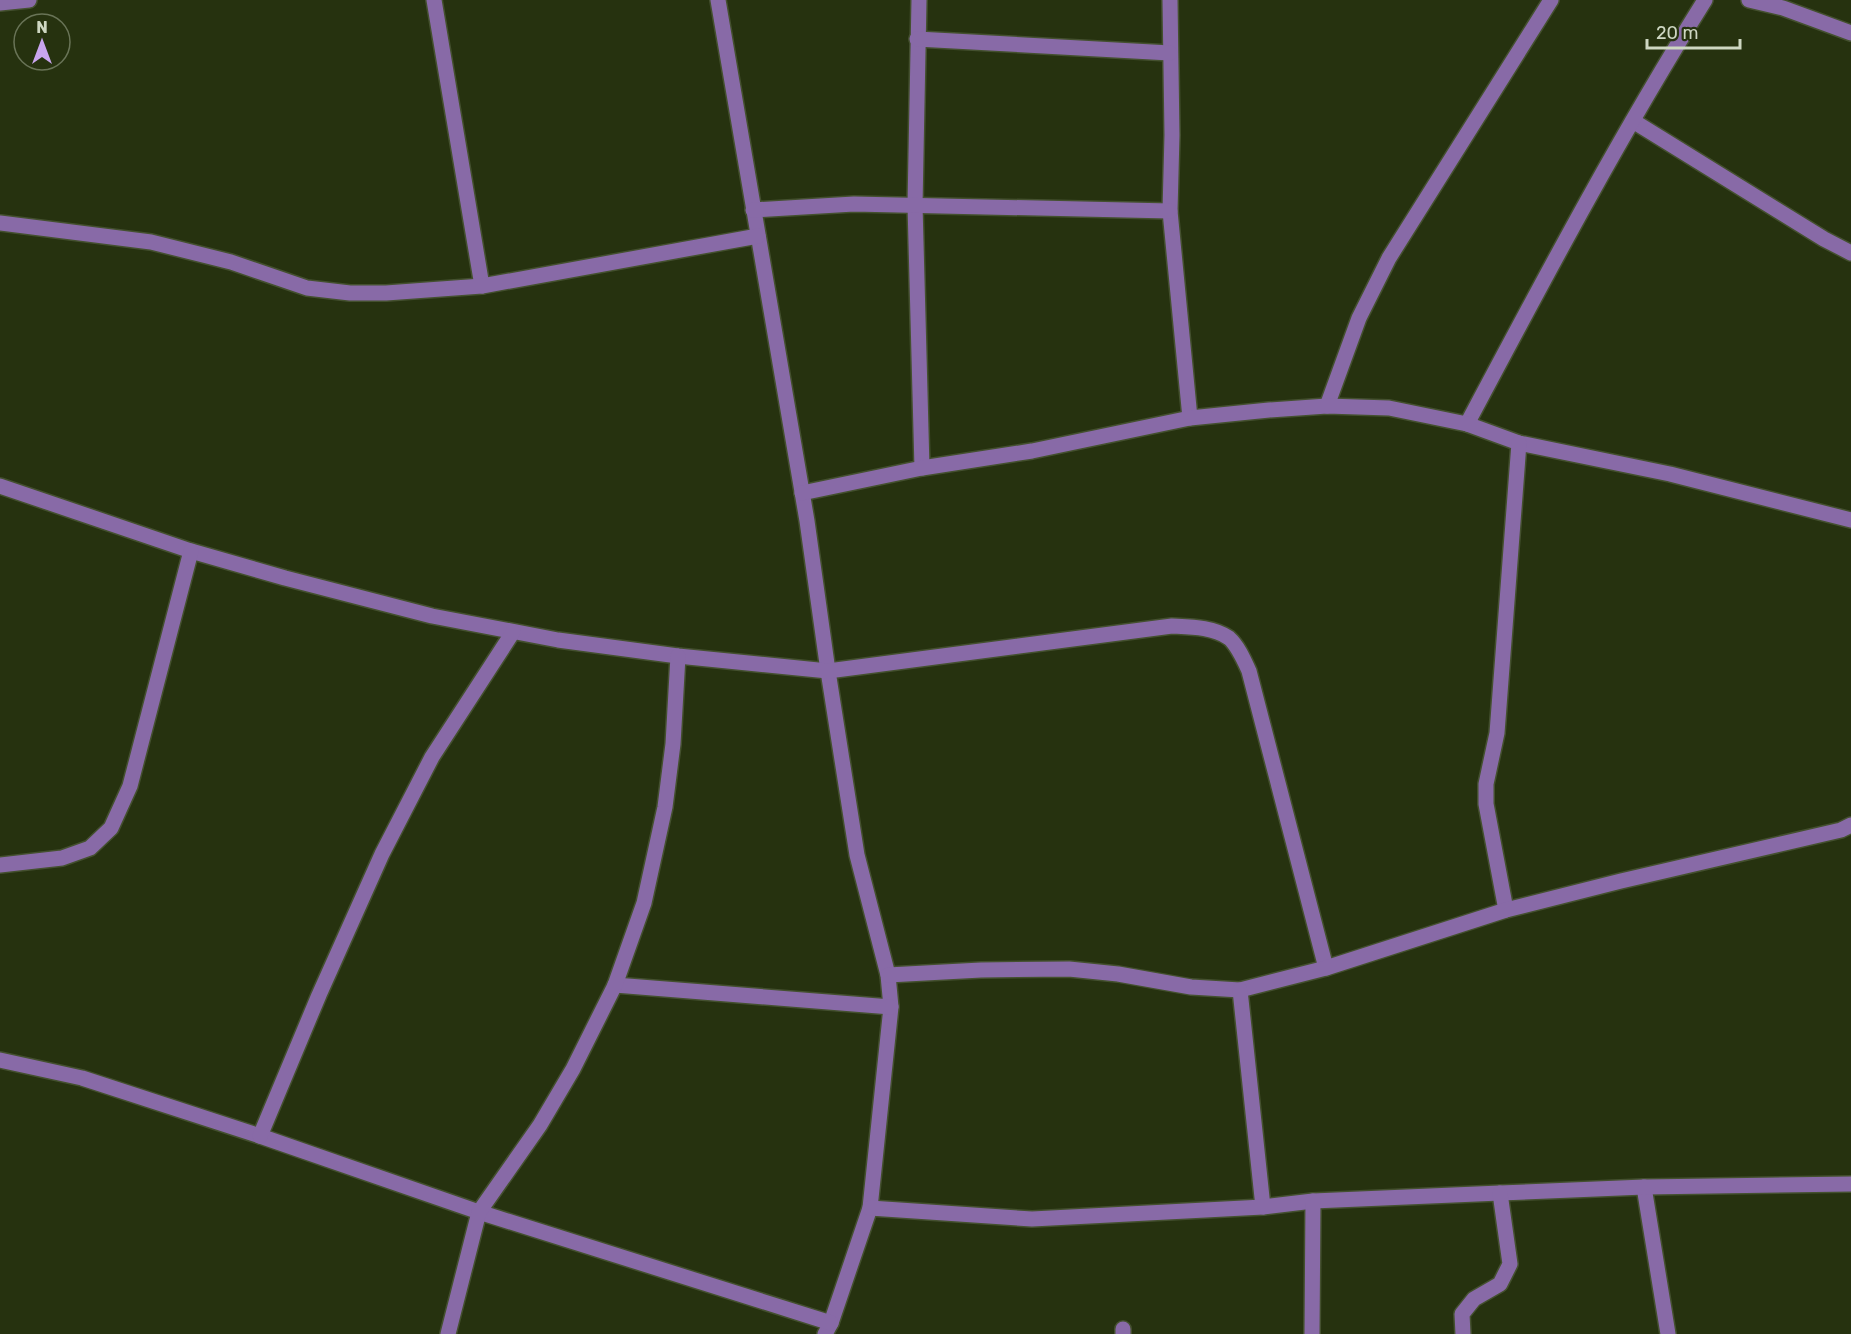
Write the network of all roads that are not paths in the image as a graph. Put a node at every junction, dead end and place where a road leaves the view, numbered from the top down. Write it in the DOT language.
graph roads {
  1 [pos="29,0"];
  2 [pos="434,0"];
  3 [pos="718,0"];
  4 [pos="919,0"];
  5 [pos="1170,0"];
  6 [pos="1551,0"];
  7 [pos="1705,0"];
  8 [pos="1749,0"];
  9 [pos="0,3"];
  10 [pos="1851,33"];
  11 [pos="917,39"];
  12 [pos="1170,52"];
  13 [pos="1633,121"];
  14 [pos="915,206"];
  15 [pos="753,210"];
  16 [pos="1170,211"];
  17 [pos="0,223"];
  18 [pos="758,236"];
  19 [pos="1851,253"];
  20 [pos="482,286"];
  21 [pos="1327,406"];
  22 [pos="1190,418"];
  23 [pos="1467,424"];
  24 [pos="1519,443"];
  25 [pos="922,468"];
  26 [pos="0,486"];
  27 [pos="802,493"];
  28 [pos="1851,520"];
  29 [pos="191,550"];
  30 [pos="513,632"];
  31 [pos="678,656"];
  32 [pos="828,670"];
  33 [pos="1851,825"];
  34 [pos="0,865"];
  35 [pos="1506,910"];
  36 [pos="1326,968"];
  37 [pos="888,975"];
  38 [pos="615,985"];
  39 [pos="1240,990"];
  40 [pos="891,1007"];
  41 [pos="0,1059"];
  42 [pos="260,1136"];
  43 [pos="1851,1184"];
  44 [pos="1644,1186"];
  45 [pos="1500,1193"];
  46 [pos="1313,1202"];
  47 [pos="1263,1207"];
  48 [pos="870,1208"];
  49 [pos="479,1212"];
  50 [pos="828,1328"];
  51 [pos="448,1334"];
  52 [pos="1312,1334"];
  53 [pos="1463,1334"];
  54 [pos="1668,1334"];
  1 -- 9 [label="street"];
  2 -- 20 [label="street"];
  3 -- 15 [label="street"];
  4 -- 11 [label="street"];
  5 -- 12 [label="street"];
  6 -- 21 [label="street"];
  7 -- 13 [label="street"];
  8 -- 10 [label="street"];
  11 -- 12 [label="street"];
  11 -- 14 [label="street"];
  12 -- 16 [label="street"];
  13 -- 19 [label="street"];
  13 -- 23 [label="street"];
  14 -- 15 [label="street"];
  14 -- 16 [label="street"];
  14 -- 25 [label="street"];
  15 -- 18 [label="street"];
  16 -- 22 [label="street"];
  17 -- 20 [label="street"];
  18 -- 20 [label="street"];
  18 -- 27 [label="street"];
  21 -- 22 [label="street"];
  21 -- 23 [label="street"];
  22 -- 25 [label="street"];
  23 -- 24 [label="street"];
  24 -- 28 [label="street"];
  24 -- 35 [label="street"];
  25 -- 27 [label="street"];
  26 -- 29 [label="street"];
  27 -- 32 [label="street"];
  29 -- 30 [label="street"];
  29 -- 34 [label="street"];
  30 -- 31 [label="street"];
  30 -- 42 [label="street"];
  31 -- 32 [label="street"];
  31 -- 38 [label="street"];
  32 -- 36 [label="street"];
  32 -- 37 [label="street"];
  33 -- 35 [label="street"];
  35 -- 36 [label="street"];
  36 -- 39 [label="street"];
  37 -- 39 [label="street"];
  37 -- 40 [label="street"];
  38 -- 40 [label="street"];
  38 -- 49 [label="street"];
  39 -- 47 [label="street"];
  40 -- 48 [label="street"];
  41 -- 42 [label="street"];
  42 -- 49 [label="street"];
  43 -- 44 [label="street"];
  44 -- 45 [label="street"];
  44 -- 54 [label="street"];
  45 -- 46 [label="street"];
  45 -- 53 [label="street"];
  46 -- 47 [label="street"];
  46 -- 52 [label="street"];
  47 -- 48 [label="street"];
  48 -- 50 [label="street"];
  49 -- 50 [label="street"];
  49 -- 51 [label="street"];
}
